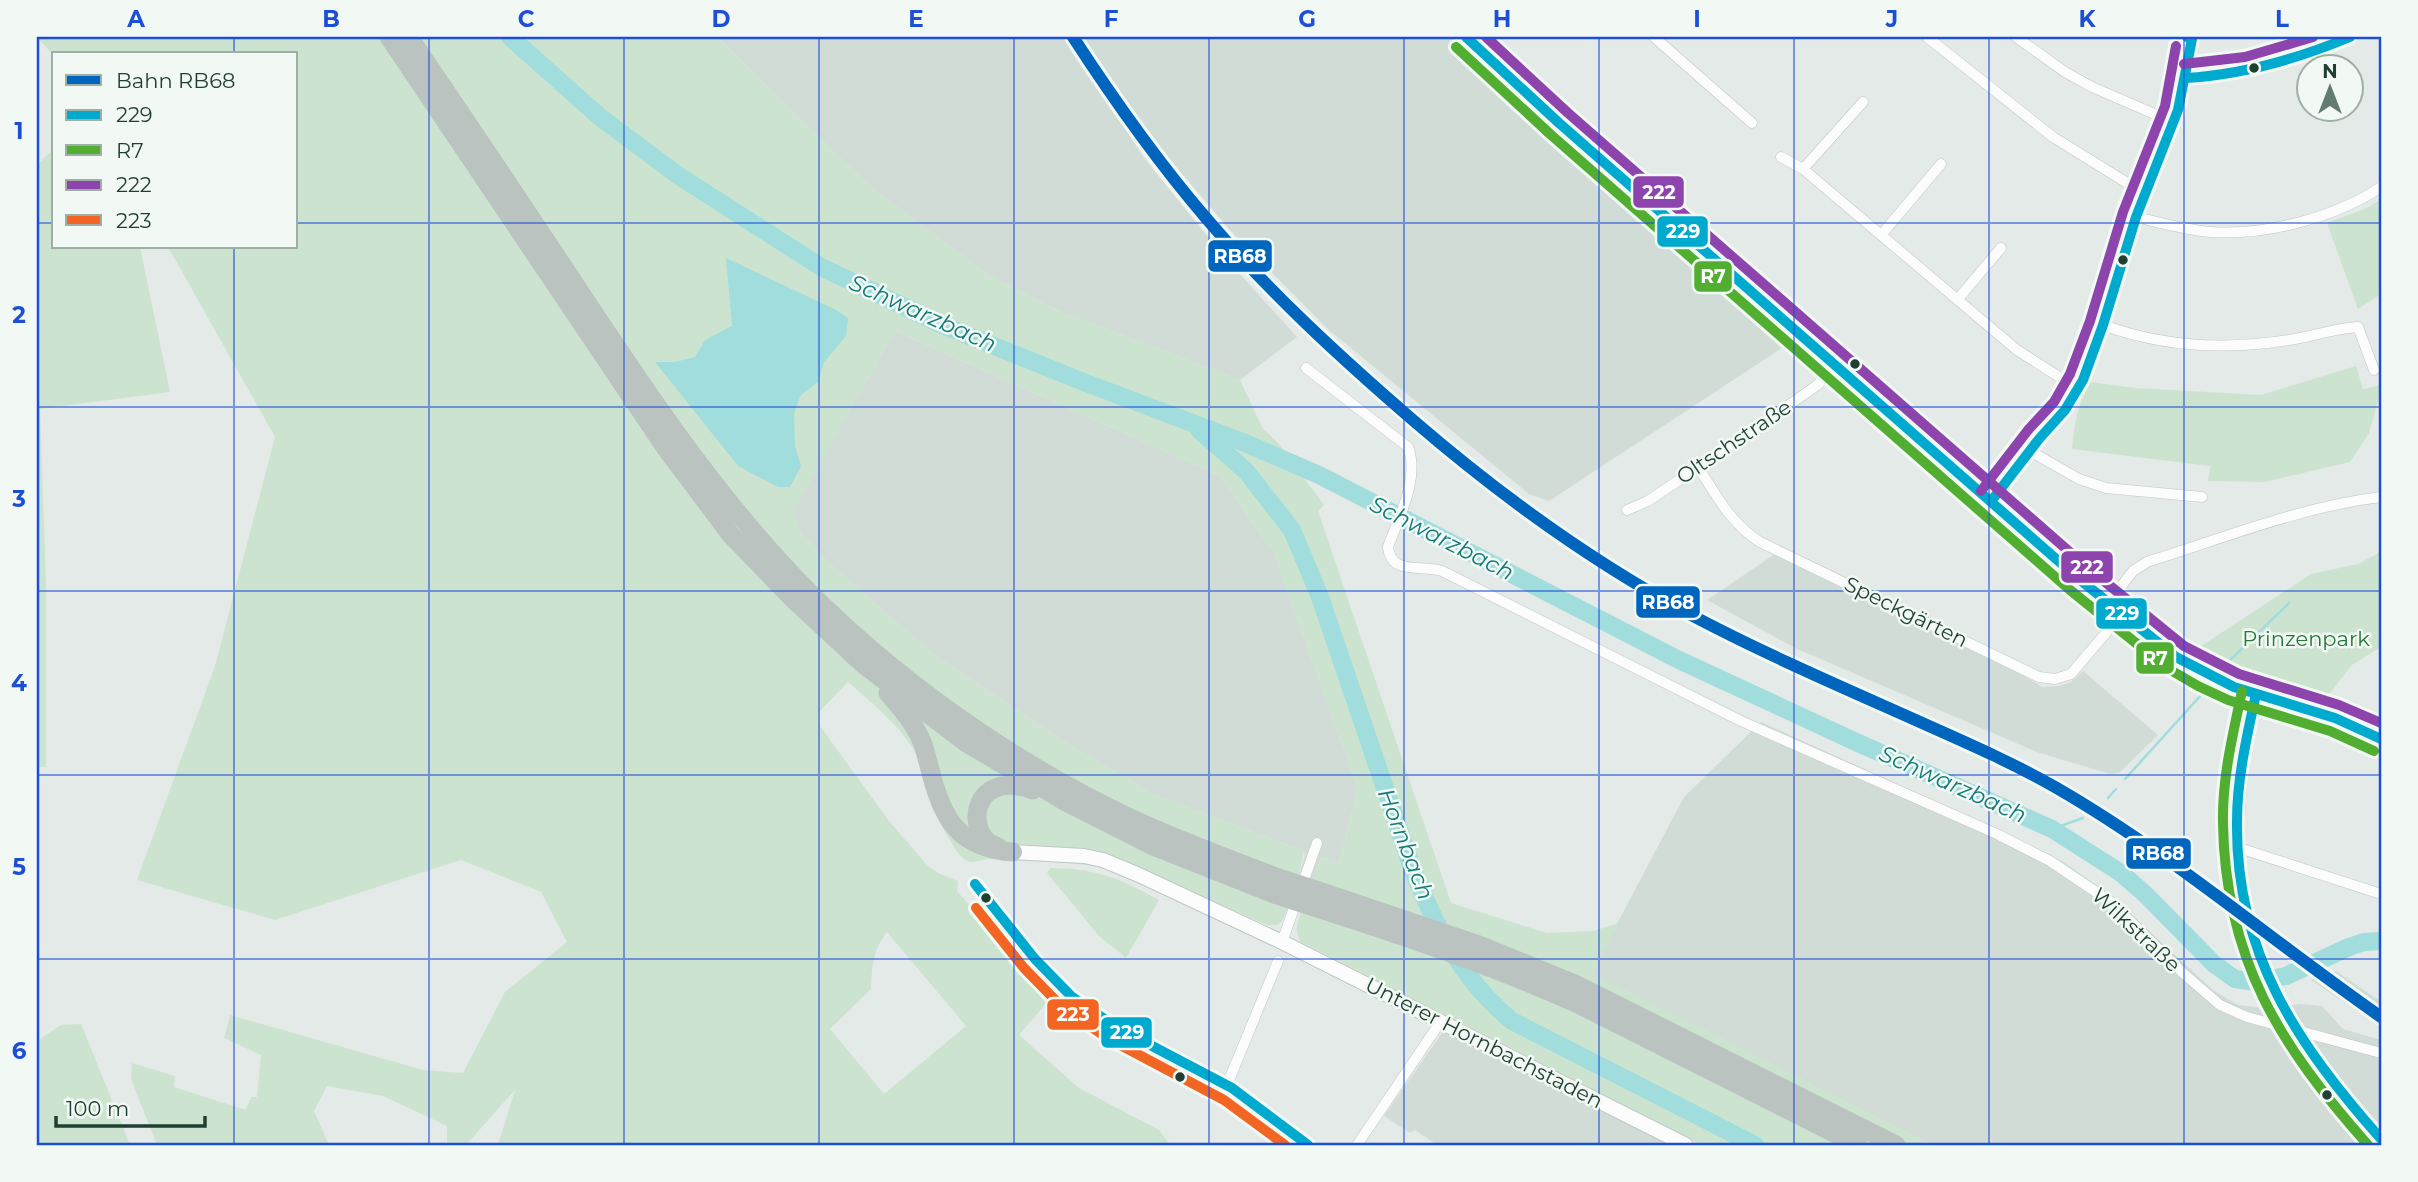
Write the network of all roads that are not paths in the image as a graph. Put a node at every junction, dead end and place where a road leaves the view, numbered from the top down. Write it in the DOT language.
graph roads {
  1 [pos="389,37"];
  2 [pos="409,37"];
  3 [pos="1466,37"];
  4 [pos="1654,37"];
  5 [pos="1927,37"];
  6 [pos="2016,37"];
  7 [pos="2349,37"];
  8 [pos="2190,38"];
  9 [pos="2185,78"];
  10 [pos="1863,102"];
  11 [pos="2173,122"];
  12 [pos="1752,123"];
  13 [pos="1781,157"];
  14 [pos="1941,163"];
  15 [pos="1803,169"];
  16 [pos="2381,187"];
  17 [pos="2145,194"];
  18 [pos="2136,217"];
  19 [pos="1882,234"];
  20 [pos="2001,248"];
  21 [pos="1958,299"];
  22 [pos="2103,325"];
  23 [pos="1837,367"];
  24 [pos="1306,368"];
  25 [pos="2374,370"];
  26 [pos="2078,389"];
  27 [pos="2030,451"];
  28 [pos="1698,467"];
  29 [pos="2381,497"];
  30 [pos="2202,498"];
  31 [pos="1992,500"];
  32 [pos="1627,510"];
  33 [pos="2108,603"];
  34 [pos="2122,614"];
  35 [pos="863,664"];
  36 [pos="2256,695"];
  37 [pos="2379,732"];
  38 [pos="1066,802"];
  39 [pos="1317,843"];
  40 [pos="2236,847"];
  41 [pos="1013,852"];
  42 [pos="975,884"];
  43 [pos="1277,886"];
  44 [pos="2381,894"];
  45 [pos="1323,901"];
  46 [pos="1282,942"];
  47 [pos="1278,961"];
  48 [pos="1441,1021"];
  49 [pos="2381,1053"];
  50 [pos="1227,1085"];
  51 [pos="2381,1139"];
  52 [pos="1308,1145"];
  53 [pos="1357,1145"];
  54 [pos="1686,1145"];
  55 [pos="1858,1145"];
  56 [pos="1896,1145"];
  1 -- 35 [label="highway"];
  2 -- 43 [label="highway"];
  3 -- 23 [label="street"];
  4 -- 12 [label="street"];
  5 -- 17 [label="street"];
  6 -- 11 [label="street"];
  7 -- 9 [label="street"];
  8 -- 9 [label="street"];
  9 -- 11 [label="street"];
  10 -- 15 [label="street"];
  11 -- 17 [label="street"];
  13 -- 15 [label="street"];
  14 -- 19 [label="street"];
  15 -- 19 [label="street"];
  16 -- 18 [label="street"];
  17 -- 18 [label="street"];
  18 -- 22 [label="street"];
  19 -- 21 [label="street"];
  20 -- 21 [label="street"];
  21 -- 26 [label="street"];
  22 -- 25 [label="street"];
  22 -- 26 [label="street"];
  23 -- 28 [label="street, Oltschstraße"];
  23 -- 31 [label="street"];
  24 -- 49 [label="street, Wilkstraße"];
  26 -- 27 [label="street"];
  27 -- 30 [label="street"];
  27 -- 31 [label="street"];
  28 -- 32 [label="street, Oltschstraße"];
  28 -- 34 [label="street, Speckgärten"];
  29 -- 33 [label="street"];
  31 -- 33 [label="street"];
  33 -- 34 [label="street"];
  34 -- 36 [label="street"];
  35 -- 38 [label="highway"];
  35 -- 41 [label="highway"];
  36 -- 37 [label="street"];
  36 -- 40 [label="street"];
  38 -- 41 [label="highway"];
  38 -- 43 [label="highway"];
  39 -- 46 [label="street"];
  40 -- 44 [label="street"];
  40 -- 51 [label="street, bridge"];
  41 -- 46 [label="street, Unterer Hornbachstaden"];
  42 -- 50 [label="street"];
  43 -- 45 [label="highway, bridge"];
  45 -- 55 [label="highway"];
  45 -- 56 [label="highway"];
  46 -- 48 [label="street, Unterer Hornbachstaden"];
  47 -- 50 [label="street"];
  48 -- 53 [label="street"];
  48 -- 54 [label="street, Unterer Hornbachstaden"];
  50 -- 52 [label="street"];
}
